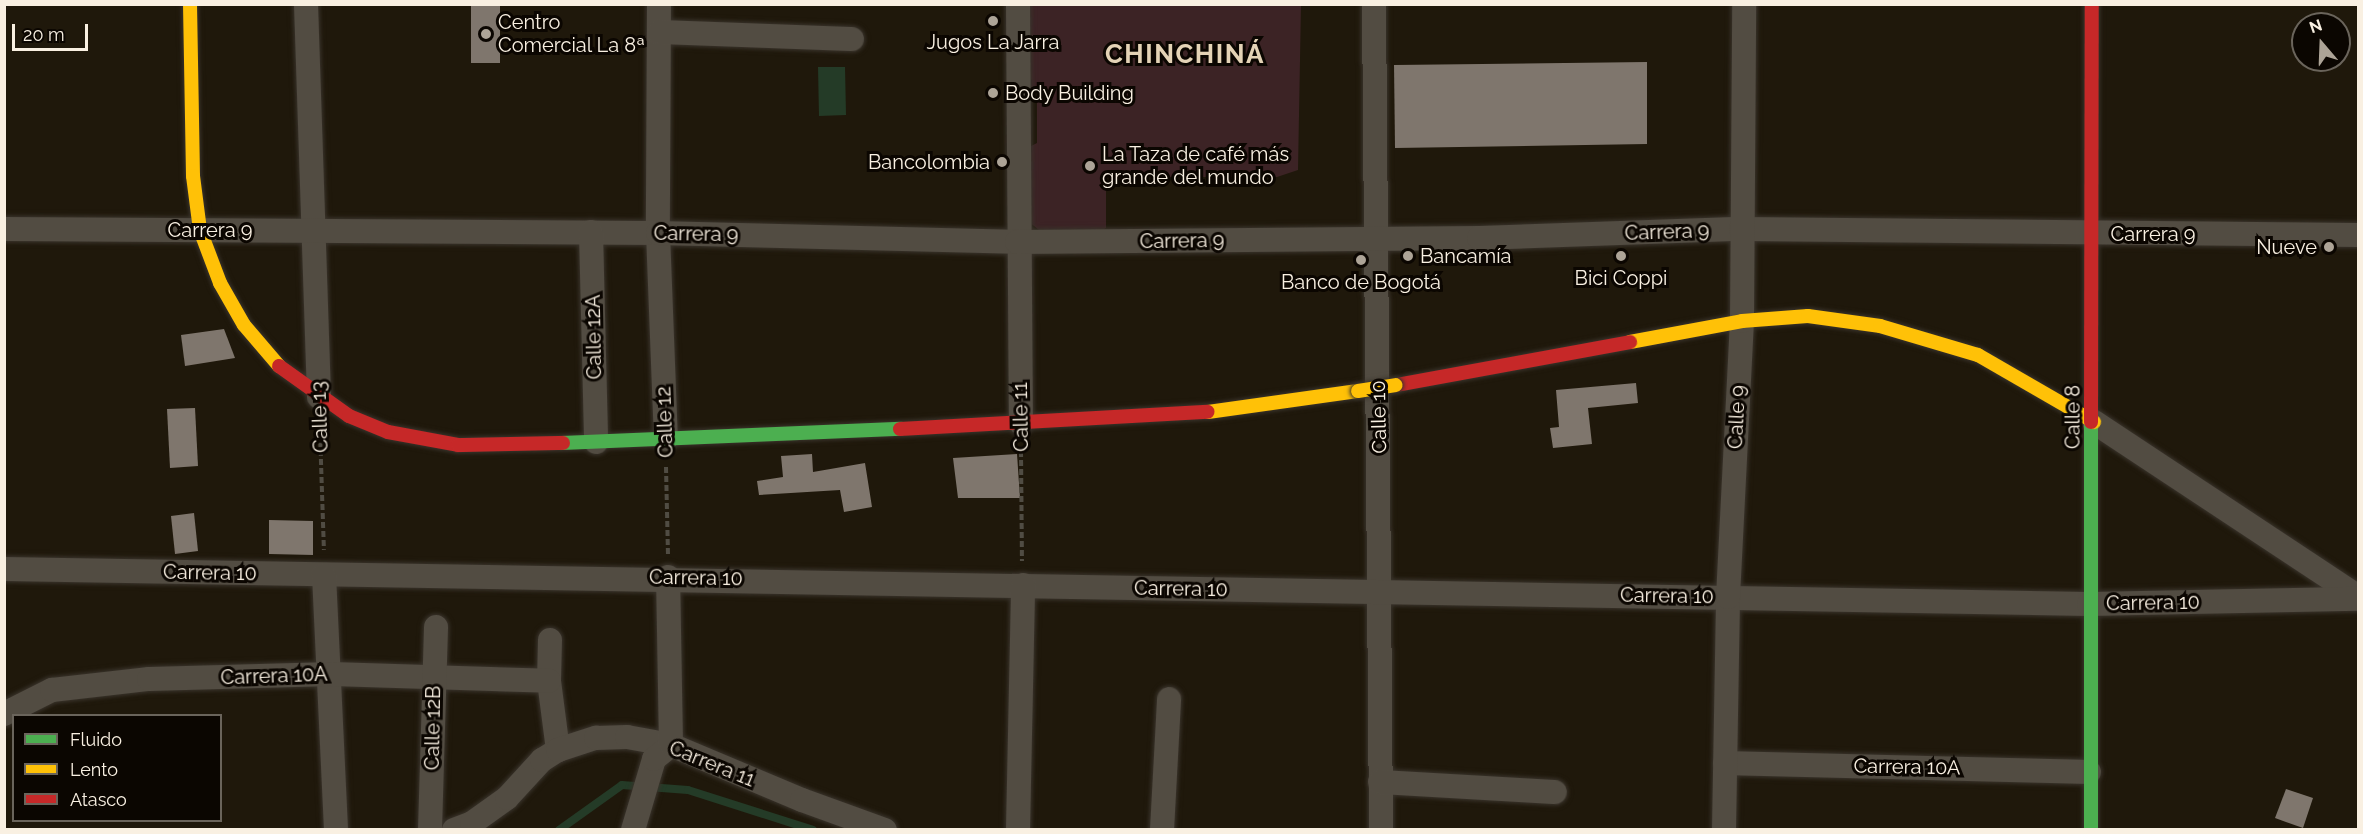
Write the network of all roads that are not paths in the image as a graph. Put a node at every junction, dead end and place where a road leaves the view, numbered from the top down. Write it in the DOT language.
graph roads {
  1 [pos="190,4"];
  2 [pos="306,4"];
  3 [pos="659,4"];
  4 [pos="1018,4"];
  5 [pos="1374,4"];
  6 [pos="1744,4"];
  7 [pos="2092,4"];
  8 [pos="658,32"];
  9 [pos="852,39"];
  10 [pos="4,229"];
  11 [pos="312,229"];
  12 [pos="1742,229"];
  13 [pos="200,230"];
  14 [pos="591,232"];
  15 [pos="658,233"];
  16 [pos="2091,234"];
  17 [pos="2358,235"];
  18 [pos="1377,239"];
  19 [pos="1017,242"];
  20 [pos="1742,321"];
  21 [pos="319,398"];
  22 [pos="2094,422"];
  23 [pos="1021,423"];
  24 [pos="666,439"];
  25 [pos="596,442"];
  26 [pos="4,569"];
  27 [pos="324,575"];
  28 [pos="668,578"];
  29 [pos="2347,581"];
  30 [pos="1023,585"];
  31 [pos="1381,593"];
  32 [pos="1728,597"];
  33 [pos="2358,598"];
  34 [pos="2089,604"];
  35 [pos="436,627"];
  36 [pos="550,640"];
  37 [pos="332,674"];
  38 [pos="434,677"];
  39 [pos="549,681"];
  40 [pos="1169,699"];
  41 [pos="4,714"];
  42 [pos="558,750"];
  43 [pos="663,752"];
  44 [pos="1725,763"];
  45 [pos="2089,772"];
  46 [pos="1380,782"];
  47 [pos="1555,792"];
  48 [pos="336,830"];
  49 [pos="430,830"];
  50 [pos="454,830"];
  51 [pos="633,830"];
  52 [pos="885,830"];
  53 [pos="1018,830"];
  54 [pos="1162,830"];
  55 [pos="1382,830"];
  56 [pos="1724,830"];
  57 [pos="2091,830"];
  1 -- 13 [label="main road"];
  2 -- 11 [label="street, Calle 13"];
  3 -- 8 [label="street, Calle 12"];
  4 -- 19 [label="street, Calle 11"];
  5 -- 18 [label="street, Calle 10"];
  6 -- 12 [label="street, Calle 9"];
  7 -- 16 [label="main road, Calle 8"];
  8 -- 9 [label="street"];
  8 -- 15 [label="street, Calle 12"];
  10 -- 13 [label="street, Carrera 9"];
  11 -- 13 [label="street, Carrera 9"];
  11 -- 14 [label="street, Carrera 9"];
  11 -- 21 [label="street, Calle 13"];
  12 -- 16 [label="street, Carrera 9"];
  12 -- 18 [label="street, Carrera 9"];
  12 -- 20 [label="street, Calle 9"];
  13 -- 21 [label="main road"];
  14 -- 15 [label="street, Carrera 9"];
  14 -- 25 [label="street, Calle 12A"];
  15 -- 19 [label="street, Carrera 9"];
  15 -- 24 [label="street, Calle 12"];
  16 -- 17 [label="street, Carrera 9"];
  16 -- 22 [label="main road, Calle 8"];
  18 -- 19 [label="street, Carrera 9"];
  18 -- 31 [label="street, Calle 10"];
  19 -- 23 [label="street, Calle 11"];
  20 -- 22 [label="main road"];
  20 -- 23 [label="main road, bridge"];
  20 -- 32 [label="street, Calle 9"];
  21 -- 25 [label="main road"];
  22 -- 29 [label="street"];
  22 -- 34 [label="main road, Calle 8"];
  23 -- 24 [label="main road"];
  24 -- 25 [label="main road"];
  26 -- 27 [label="street, Carrera 10"];
  27 -- 28 [label="street, Carrera 10"];
  27 -- 37 [label="street"];
  28 -- 30 [label="street, Carrera 10"];
  28 -- 43 [label="street"];
  29 -- 33 [label="street"];
  30 -- 31 [label="street, Carrera 10"];
  30 -- 53 [label="street"];
  31 -- 32 [label="street, Carrera 10"];
  31 -- 46 [label="street, Calle 10"];
  32 -- 34 [label="street, Carrera 10"];
  32 -- 44 [label="street, Calle 9"];
  33 -- 34 [label="street, Carrera 10"];
  34 -- 45 [label="main road, Calle 8"];
  35 -- 38 [label="street, Calle 12B"];
  36 -- 39 [label="street"];
  37 -- 38 [label="street, Carrera 10A"];
  37 -- 41 [label="street, Carrera 10A"];
  37 -- 48 [label="street"];
  38 -- 39 [label="street, Carrera 10A"];
  38 -- 49 [label="street, Calle 12B"];
  39 -- 42 [label="street"];
  40 -- 54 [label="street"];
  42 -- 43 [label="street, Carrera 11"];
  42 -- 50 [label="street, Carrera 11"];
  43 -- 51 [label="street"];
  43 -- 52 [label="street, Carrera 11"];
  44 -- 45 [label="street, Carrera 10A"];
  44 -- 56 [label="street, Calle 9"];
  45 -- 57 [label="main road, Calle 8"];
  46 -- 47 [label="street"];
  46 -- 55 [label="street, Calle 10"];
}
